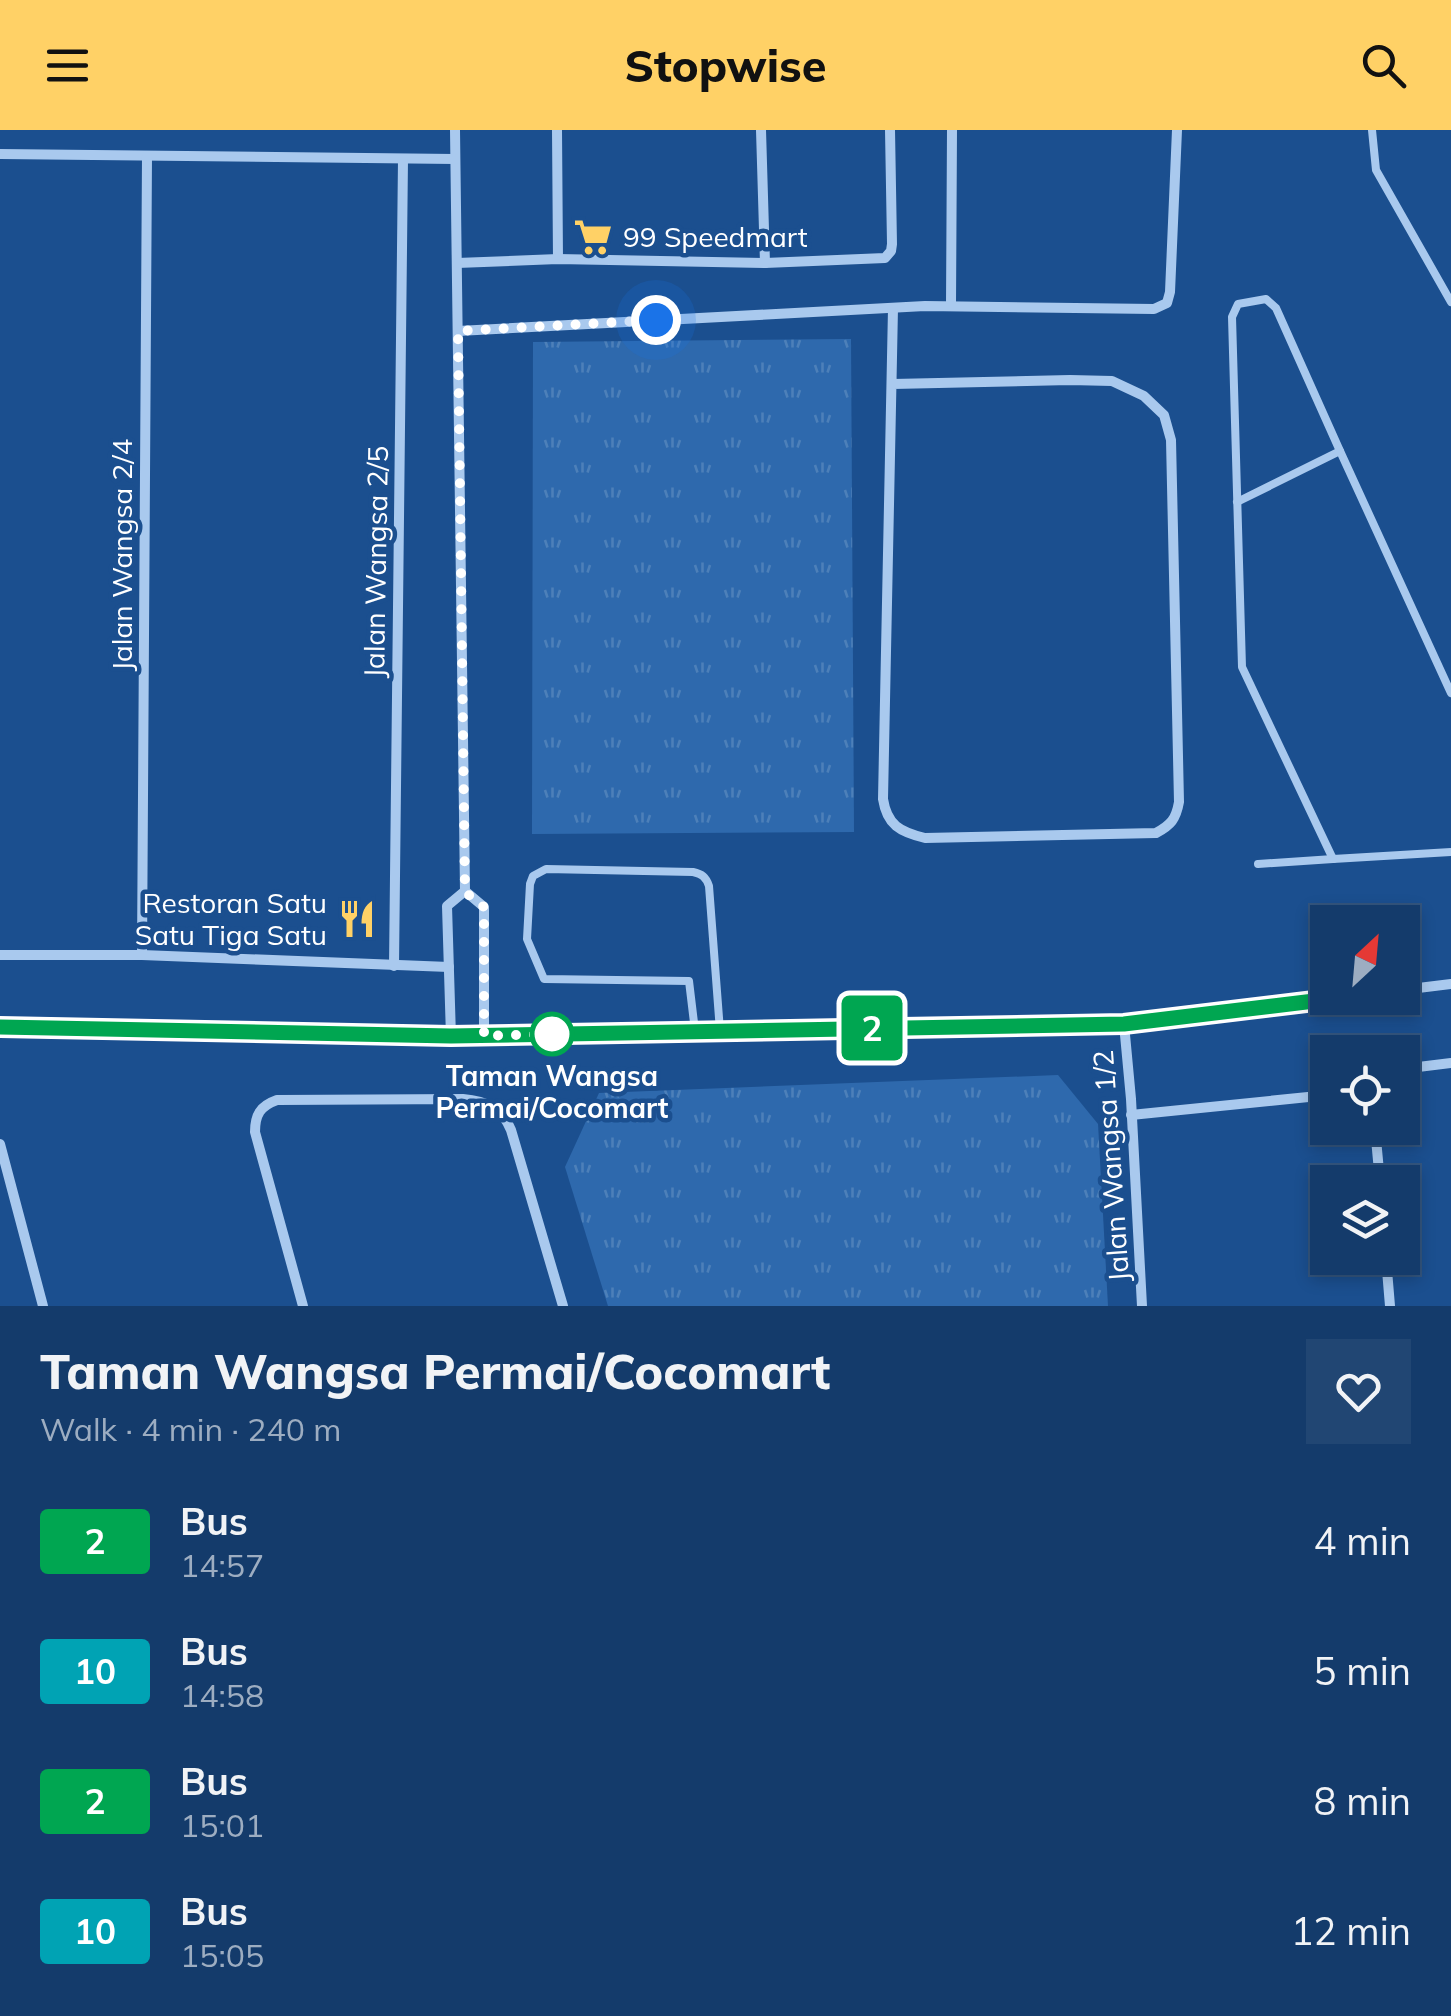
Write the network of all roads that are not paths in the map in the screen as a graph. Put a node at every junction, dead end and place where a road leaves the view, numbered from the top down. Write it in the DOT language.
graph roads {
  1 [pos="454,130"];
  2 [pos="556,130"];
  3 [pos="761,130"];
  4 [pos="890,130"];
  5 [pos="952,130"];
  6 [pos="1178,130"];
  7 [pos="1372,130"];
  8 [pos="0,154"];
  9 [pos="147,156"];
  10 [pos="404,159"];
  11 [pos="455,160"];
  12 [pos="558,259"];
  13 [pos="456,263"];
  14 [pos="765,263"];
  15 [pos="1451,302"];
  16 [pos="951,305"];
  17 [pos="893,308"];
  18 [pos="458,331"];
  19 [pos="893,384"];
  20 [pos="1340,451"];
  21 [pos="1237,502"];
  22 [pos="1451,694"];
  23 [pos="1451,852"];
  24 [pos="1334,858"];
  25 [pos="1258,864"];
  26 [pos="465,892"];
  27 [pos="0,955"];
  28 [pos="142,955"];
  29 [pos="394,966"];
  30 [pos="449,967"];
  31 [pos="1451,984"];
  32 [pos="1420,988"];
  33 [pos="1310,1002"];
  34 [pos="1124,1024"];
  35 [pos="0,1027"];
  36 [pos="720,1031"];
  37 [pos="695,1032"];
  38 [pos="451,1036"];
  39 [pos="484,1036"];
  40 [pos="1451,1063"];
  41 [pos="1420,1067"];
  42 [pos="1310,1097"];
  43 [pos="1132,1115"];
  44 [pos="0,1144"];
  45 [pos="1387,1275"];
  46 [pos="42,1306"];
  47 [pos="303,1306"];
  48 [pos="563,1306"];
  49 [pos="1142,1306"];
  50 [pos="1390,1306"];
  1 -- 11 [label="street"];
  2 -- 12 [label="street"];
  3 -- 14 [label="street"];
  4 -- 14 [label="street"];
  5 -- 16 [label="street"];
  6 -- 16 [label="street"];
  7 -- 15 [label="lane"];
  8 -- 9 [label="street"];
  9 -- 10 [label="street"];
  9 -- 28 [label="street, Jalan Wangsa 2/4"];
  10 -- 11 [label="street"];
  10 -- 29 [label="street, Jalan Wangsa 2/5"];
  11 -- 13 [label="street"];
  12 -- 13 [label="street"];
  12 -- 14 [label="street"];
  13 -- 18 [label="street"];
  16 -- 17 [label="street"];
  17 -- 18 [label="street"];
  17 -- 19 [label="street"];
  18 -- 26 [label="street"];
  19 -- 19 [label="street"];
  20 -- 21 [label="lane"];
  20 -- 21 [label="lane"];
  20 -- 22 [label="lane"];
  21 -- 24 [label="lane"];
  23 -- 24 [label="lane"];
  24 -- 25 [label="lane"];
  26 -- 30 [label="street"];
  26 -- 39 [label="street"];
  27 -- 28 [label="street"];
  28 -- 29 [label="street"];
  29 -- 30 [label="street"];
  30 -- 38 [label="street"];
  31 -- 32 [label="street"];
  33 -- 34 [label="street"];
  34 -- 36 [label="street"];
  34 -- 43 [label="street, Jalan Wangsa 1/2"];
  35 -- 38 [label="street"];
  36 -- 37 [label="street"];
  36 -- 37 [label="lane"];
  37 -- 39 [label="street"];
  38 -- 39 [label="street"];
  40 -- 41 [label="street"];
  42 -- 43 [label="street"];
  43 -- 49 [label="street, Jalan Wangsa 1/2"];
  44 -- 46 [label="street"];
  45 -- 50 [label="street"];
  47 -- 48 [label="street"];
}
